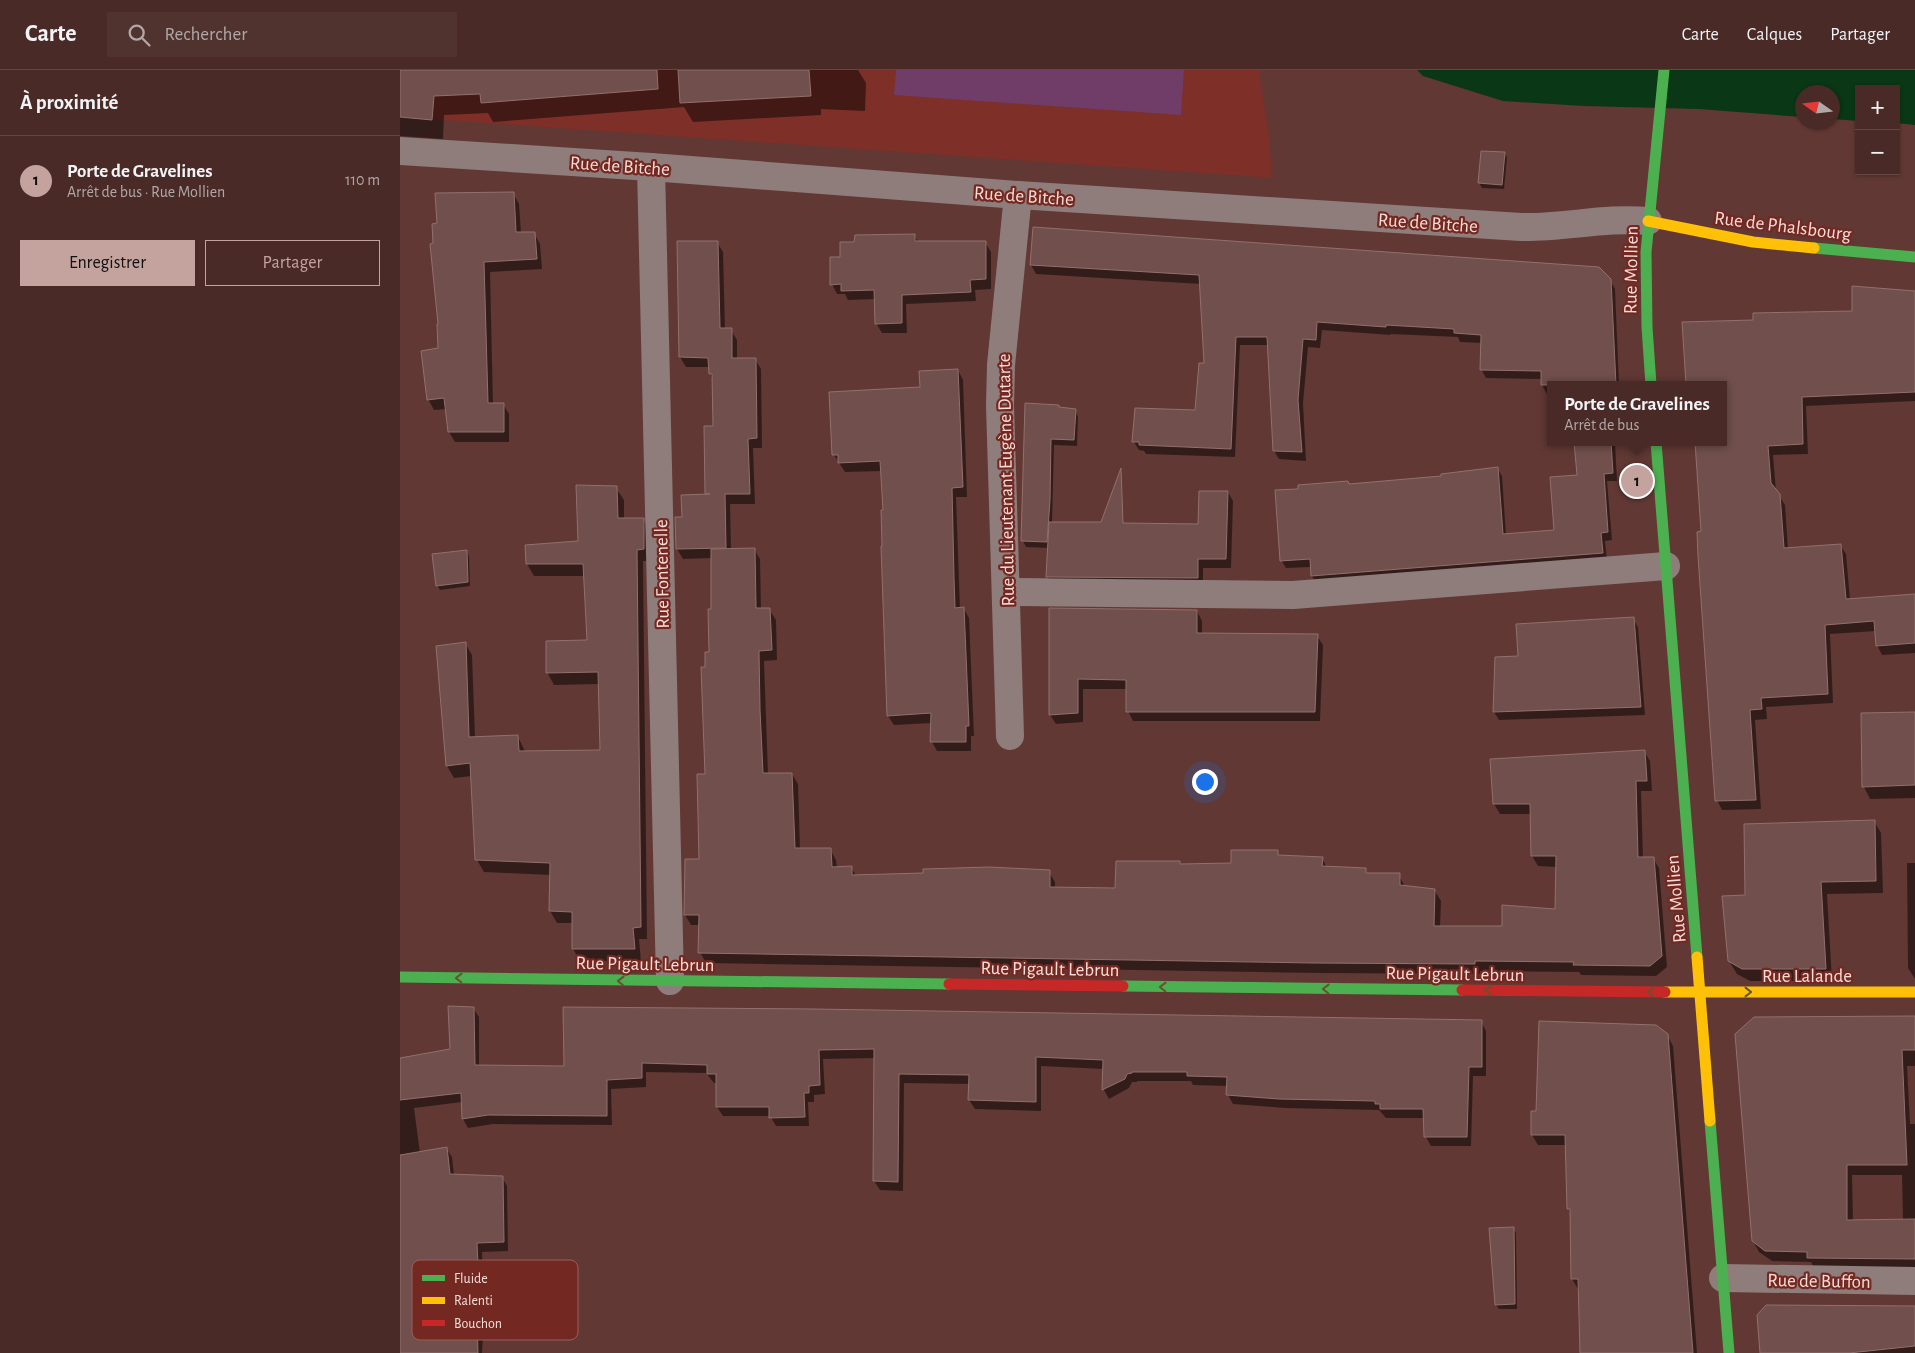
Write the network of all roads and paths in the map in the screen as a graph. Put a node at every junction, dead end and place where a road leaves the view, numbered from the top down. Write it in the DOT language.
graph roads {
  1 [pos="1664,70"];
  2 [pos="400,151"];
  3 [pos="651,167"];
  4 [pos="1018,195"];
  5 [pos="1648,221"];
  6 [pos="1915,257"];
  7 [pos="1651,381"];
  8 [pos="1656,446"];
  9 [pos="1666,566"];
  10 [pos="1006,592"];
  11 [pos="1010,736"];
  12 [pos="400,977"];
  13 [pos="670,981"];
  14 [pos="1915,992"];
  15 [pos="1700,993"];
  16 [pos="1723,1278"];
  17 [pos="1915,1281"];
  18 [pos="1729,1353"];
  1 -- 5 [label="street, Rue Mollien"];
  2 -- 3 [label="street, Rue de Bitche"];
  3 -- 4 [label="street, Rue de Bitche"];
  3 -- 13 [label="street, Rue Fontenelle"];
  4 -- 5 [label="street, Rue de Bitche"];
  4 -- 10 [label="street, Rue du Lieutenant Eugène Dutarte"];
  5 -- 6 [label="street, Rue de Phalsbourg"];
  5 -- 7 [label="street, Rue Mollien"];
  8 -- 9 [label="street, Rue Mollien"];
  9 -- 10 [label="street"];
  9 -- 15 [label="street, Rue Mollien"];
  10 -- 11 [label="street, Rue du Lieutenant Eugène Dutarte"];
  13 -- 12 [label="street, Rue Pigault Lebrun, one-way"];
  15 -- 13 [label="street, Rue Pigault Lebrun, one-way"];
  15 -- 14 [label="street, Rue Lalande, one-way"];
  15 -- 16 [label="street, Rue Mollien"];
  16 -- 17 [label="street, Rue de Buffon"];
  16 -- 18 [label="street, Rue Mollien"];
}
